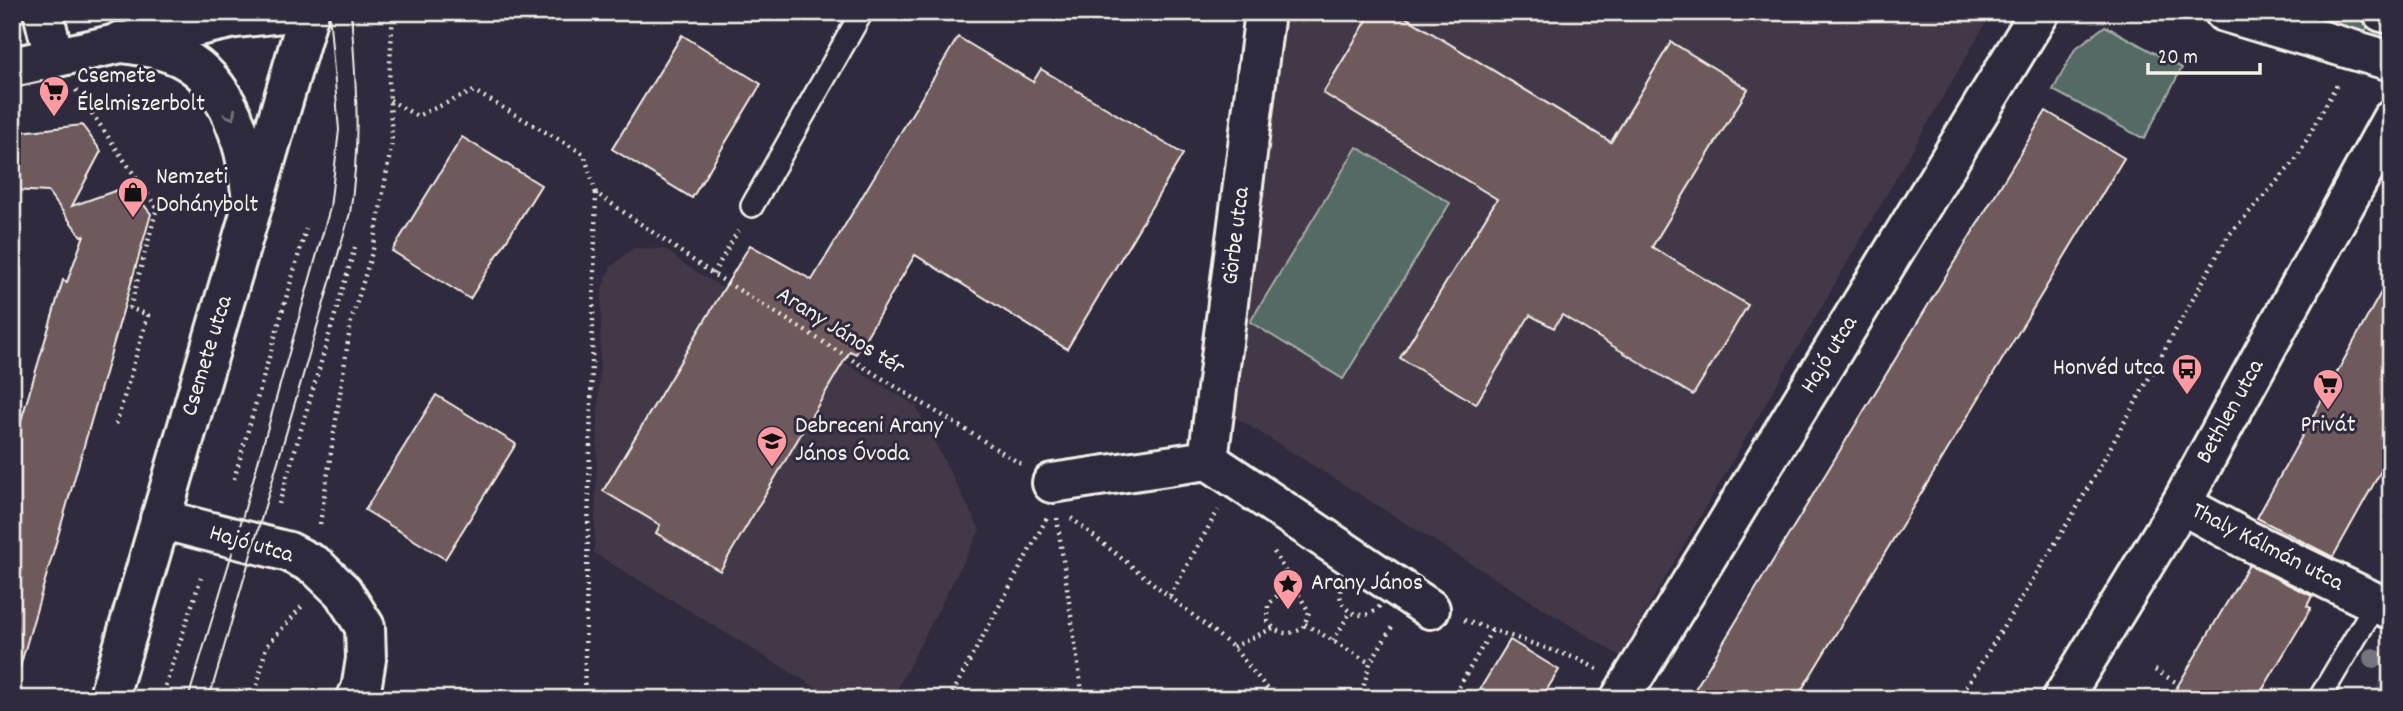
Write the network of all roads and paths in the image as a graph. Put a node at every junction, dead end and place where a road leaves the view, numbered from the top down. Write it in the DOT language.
graph roads {
  1 [pos="43,12"];
  2 [pos="292,12"];
  3 [pos="309,12"];
  4 [pos="393,12"];
  5 [pos="862,12"];
  6 [pos="1265,12"];
  7 [pos="2040,12"];
  8 [pos="2224,12"];
  9 [pos="2382,12"];
  10 [pos="2391,14"];
  11 [pos="119,42"];
  12 [pos="54,57"];
  13 [pos="2391,61"];
  14 [pos="12,67"];
  15 [pos="2334,89"];
  16 [pos="390,100"];
  17 [pos="2391,120"];
  18 [pos="596,193"];
  19 [pos="752,206"];
  20 [pos="252,208"];
  21 [pos="306,229"];
  22 [pos="356,244"];
  23 [pos="713,274"];
  24 [pos="115,428"];
  25 [pos="1222,469"];
  26 [pos="234,479"];
  27 [pos="1053,494"];
  28 [pos="279,504"];
  29 [pos="2181,504"];
  30 [pos="160,519"];
  31 [pos="1271,547"];
  32 [pos="201,578"];
  33 [pos="313,583"];
  34 [pos="1295,593"];
  35 [pos="1170,596"];
  36 [pos="1421,603"];
  37 [pos="2383,606"];
  38 [pos="1351,611"];
  39 [pos="1305,624"];
  40 [pos="1273,628"];
  41 [pos="1492,630"];
  42 [pos="1333,641"];
  43 [pos="1233,647"];
  44 [pos="1578,659"];
  45 [pos="1370,663"];
  46 [pos="2155,670"];
  47 [pos="2179,684"];
  48 [pos="108,699"];
  49 [pos="161,699"];
  50 [pos="254,699"];
  51 [pos="356,699"];
  52 [pos="584,699"];
  53 [pos="950,699"];
  54 [pos="1083,699"];
  55 [pos="1276,699"];
  56 [pos="1360,699"];
  57 [pos="1452,699"];
  58 [pos="1620,699"];
  59 [pos="1959,699"];
  60 [pos="2062,699"];
  61 [pos="2319,699"];
  1 -- 12 [label="street"];
  2 -- 11 [label="street"];
  3 -- 20 [label="street, Csemete utca"];
  4 -- 16 [label="path"];
  5 -- 19 [label="lane"];
  6 -- 25 [label="street, Görbe utca"];
  7 -- 58 [label="street, Hajó utca"];
  8 -- 13 [label="street"];
  9 -- 10 [label="street"];
  11 -- 12 [label="street"];
  11 -- 20 [label="street, one-way"];
  12 -- 14 [label="street"];
  12 -- 24 [label="path"];
  15 -- 59 [label="path"];
  16 -- 18 [label="path"];
  16 -- 33 [label="path"];
  17 -- 29 [label="street, Bethlen utca"];
  18 -- 23 [label="path, Arany János tér"];
  18 -- 52 [label="path"];
  19 -- 23 [label="path"];
  20 -- 30 [label="street, Csemete utca"];
  21 -- 26 [label="path"];
  22 -- 28 [label="path"];
  23 -- 27 [label="path, Arany János tér"];
  25 -- 27 [label="street"];
  25 -- 35 [label="path"];
  25 -- 36 [label="street"];
  27 -- 35 [label="path, Arany János tér"];
  27 -- 53 [label="path"];
  27 -- 54 [label="path"];
  29 -- 37 [label="street, Thaly Kálmán utca"];
  29 -- 60 [label="street, Bethlen utca"];
  30 -- 33 [label="street, Hajó utca"];
  30 -- 48 [label="street, Csemete utca"];
  31 -- 34 [label="path"];
  32 -- 49 [label="path"];
  33 -- 50 [label="path"];
  33 -- 51 [label="street, Hajó utca"];
  34 -- 39 [label="path"];
  34 -- 40 [label="path"];
  35 -- 43 [label="path, Arany János tér"];
  36 -- 41 [label="path"];
  36 -- 45 [label="path"];
  37 -- 61 [label="lane"];
  38 -- 42 [label="path"];
  39 -- 40 [label="path"];
  39 -- 42 [label="path"];
  40 -- 43 [label="path"];
  41 -- 44 [label="path"];
  41 -- 57 [label="path"];
  42 -- 45 [label="path"];
  43 -- 55 [label="path, Arany János tér"];
  45 -- 56 [label="path"];
  46 -- 47 [label="path"];
}
